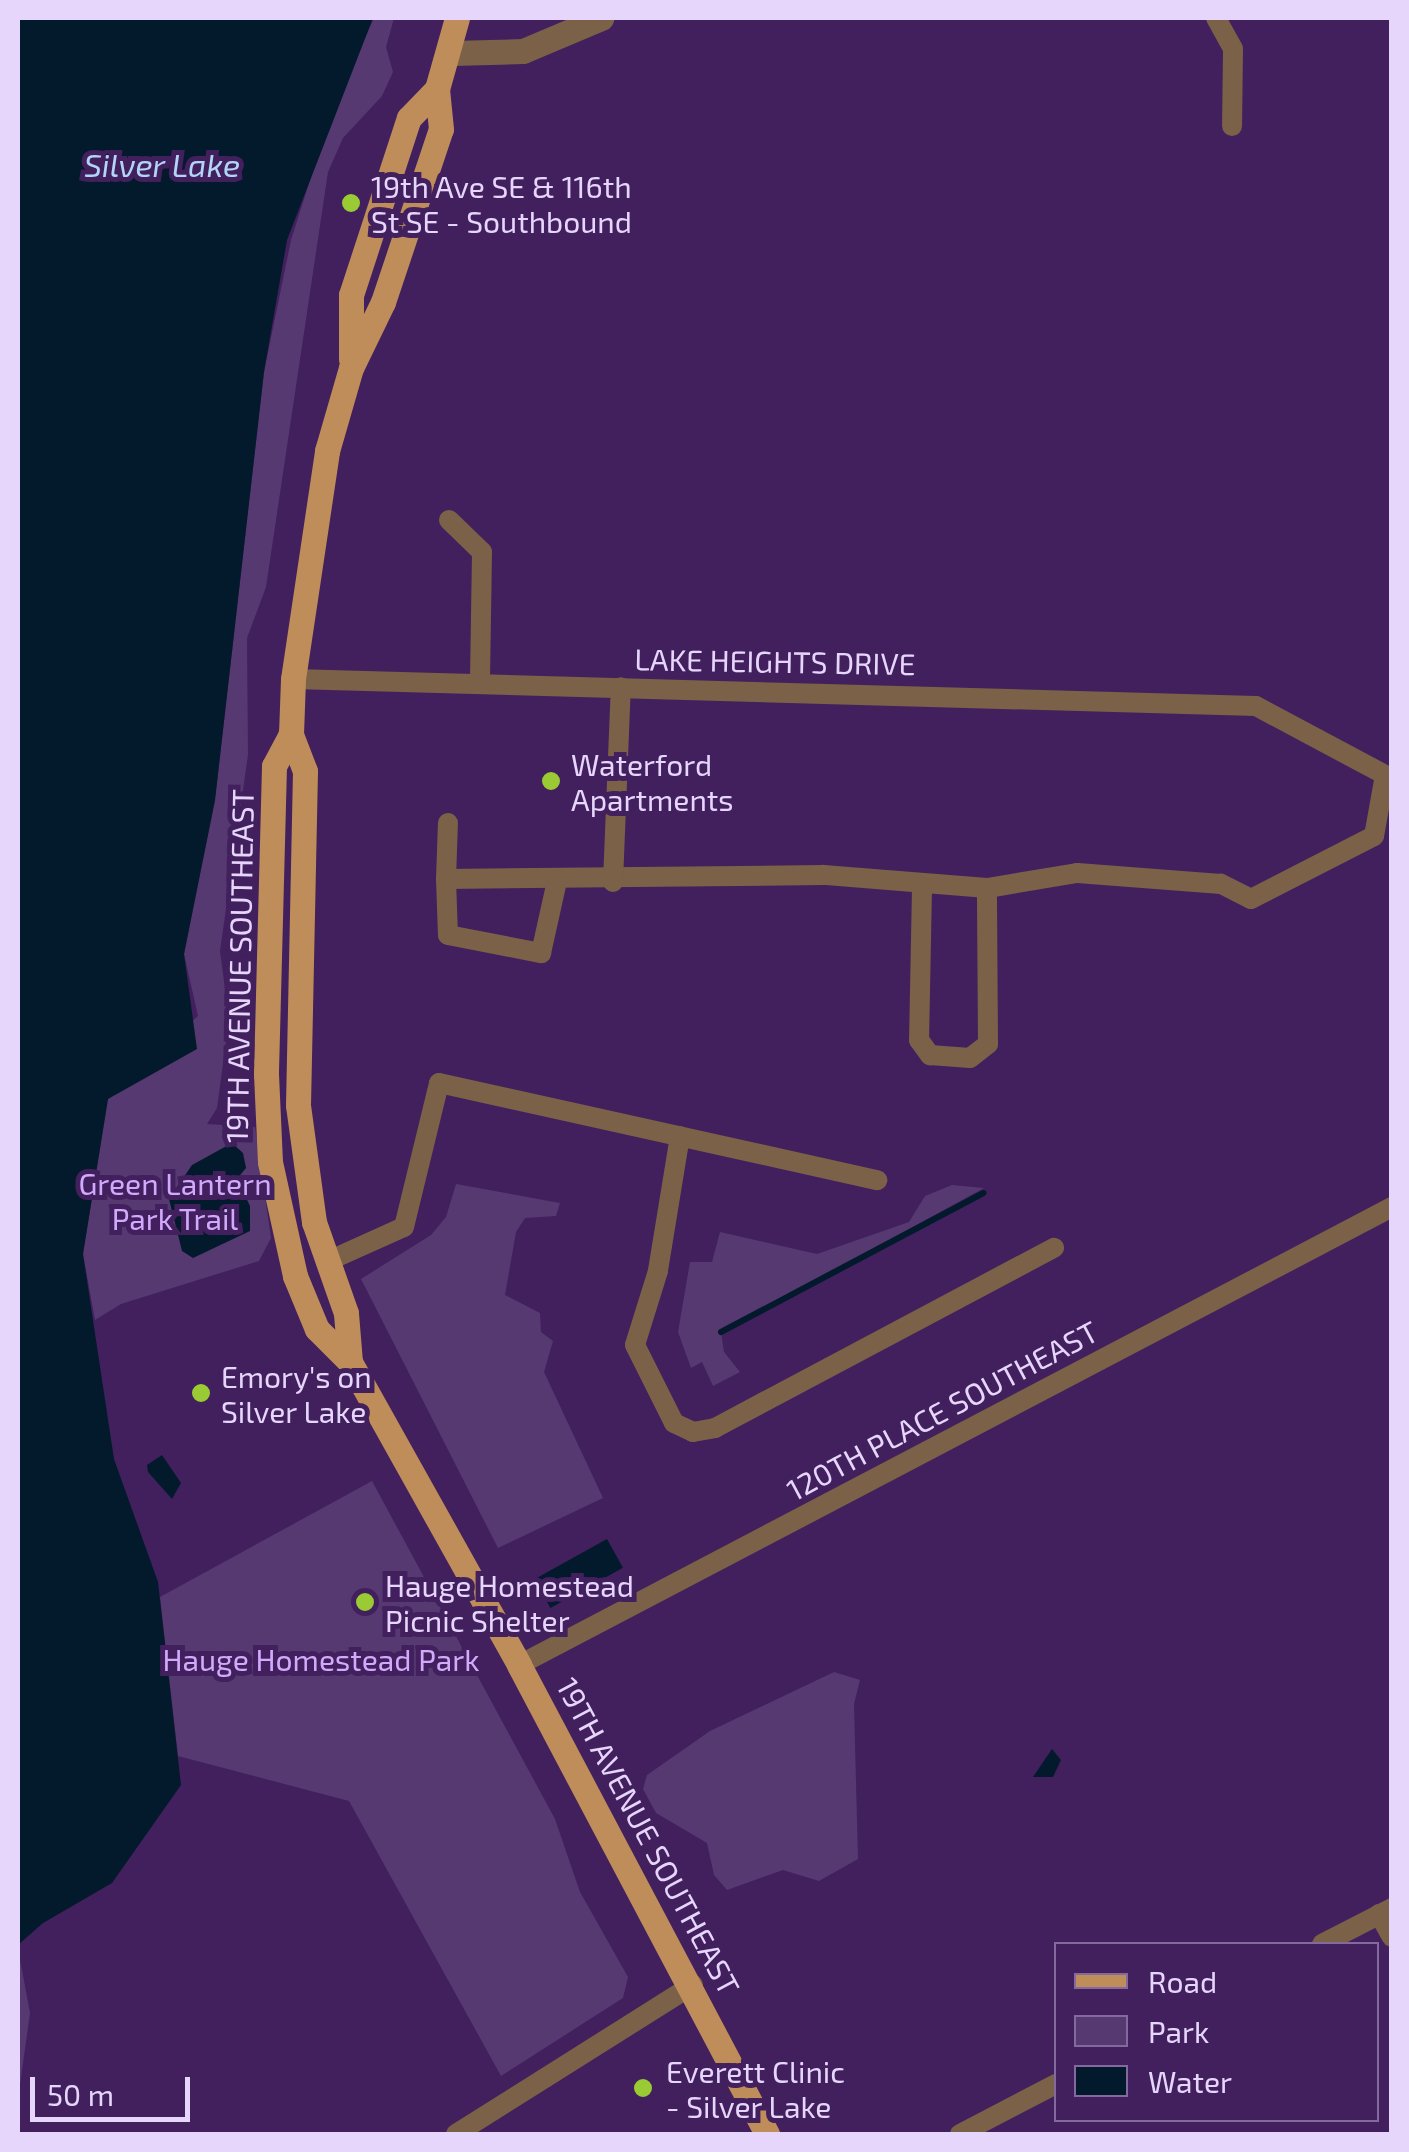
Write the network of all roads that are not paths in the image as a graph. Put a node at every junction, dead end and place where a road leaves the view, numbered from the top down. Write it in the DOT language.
graph roads {
  1 [pos="456,18"];
  2 [pos="1216,18"];
  3 [pos="578,22"];
  4 [pos="452,53"];
  5 [pos="1232,126"];
  6 [pos="450,520"];
  7 [pos="292,679"];
  8 [pos="480,684"];
  9 [pos="621,687"];
  10 [pos="291,734"];
  11 [pos="448,823"];
  12 [pos="446,879"];
  13 [pos="556,881"];
  14 [pos="613,882"];
  15 [pos="922,888"];
  16 [pos="988,888"];
  17 [pos="680,1136"];
  18 [pos="877,1180"];
  19 [pos="1392,1207"];
  20 [pos="1054,1248"];
  21 [pos="326,1262"];
  22 [pos="350,1362"];
  23 [pos="520,1665"];
  24 [pos="1386,1911"];
  25 [pos="1392,1938"];
  26 [pos="1326,1942"];
  27 [pos="692,1986"];
  28 [pos="1054,2085"];
  29 [pos="456,2134"];
  30 [pos="768,2134"];
  31 [pos="960,2134"];
  1 -- 4 [label="main road, 19TH AVENUE SOUTHEAST"];
  2 -- 5 [label="street"];
  3 -- 4 [label="street"];
  4 -- 7 [label="main road, 19TH AVENUE SOUTHEAST"];
  6 -- 8 [label="street"];
  7 -- 8 [label="street, LAKE HEIGHTS DRIVE"];
  7 -- 10 [label="main road, 19TH AVENUE SOUTHEAST"];
  8 -- 9 [label="street, LAKE HEIGHTS DRIVE"];
  9 -- 14 [label="street"];
  9 -- 16 [label="street, LAKE HEIGHTS DRIVE"];
  10 -- 21 [label="main road, 19TH AVENUE SOUTHEAST"];
  10 -- 22 [label="main road, 19TH AVENUE SOUTHEAST"];
  11 -- 12 [label="street"];
  12 -- 13 [label="street"];
  12 -- 13 [label="street"];
  13 -- 14 [label="street"];
  14 -- 15 [label="street"];
  15 -- 16 [label="street"];
  15 -- 16 [label="street"];
  17 -- 18 [label="street"];
  17 -- 20 [label="street"];
  17 -- 21 [label="street"];
  19 -- 23 [label="street, 120TH PLACE SOUTHEAST"];
  21 -- 22 [label="main road, 19TH AVENUE SOUTHEAST"];
  22 -- 23 [label="main road, 19TH AVENUE SOUTHEAST"];
  23 -- 27 [label="main road, 19TH AVENUE SOUTHEAST"];
  24 -- 25 [label="street"];
  24 -- 26 [label="street"];
  27 -- 29 [label="street"];
  27 -- 30 [label="main road, 19TH AVENUE SOUTHEAST"];
  28 -- 31 [label="street"];
}
